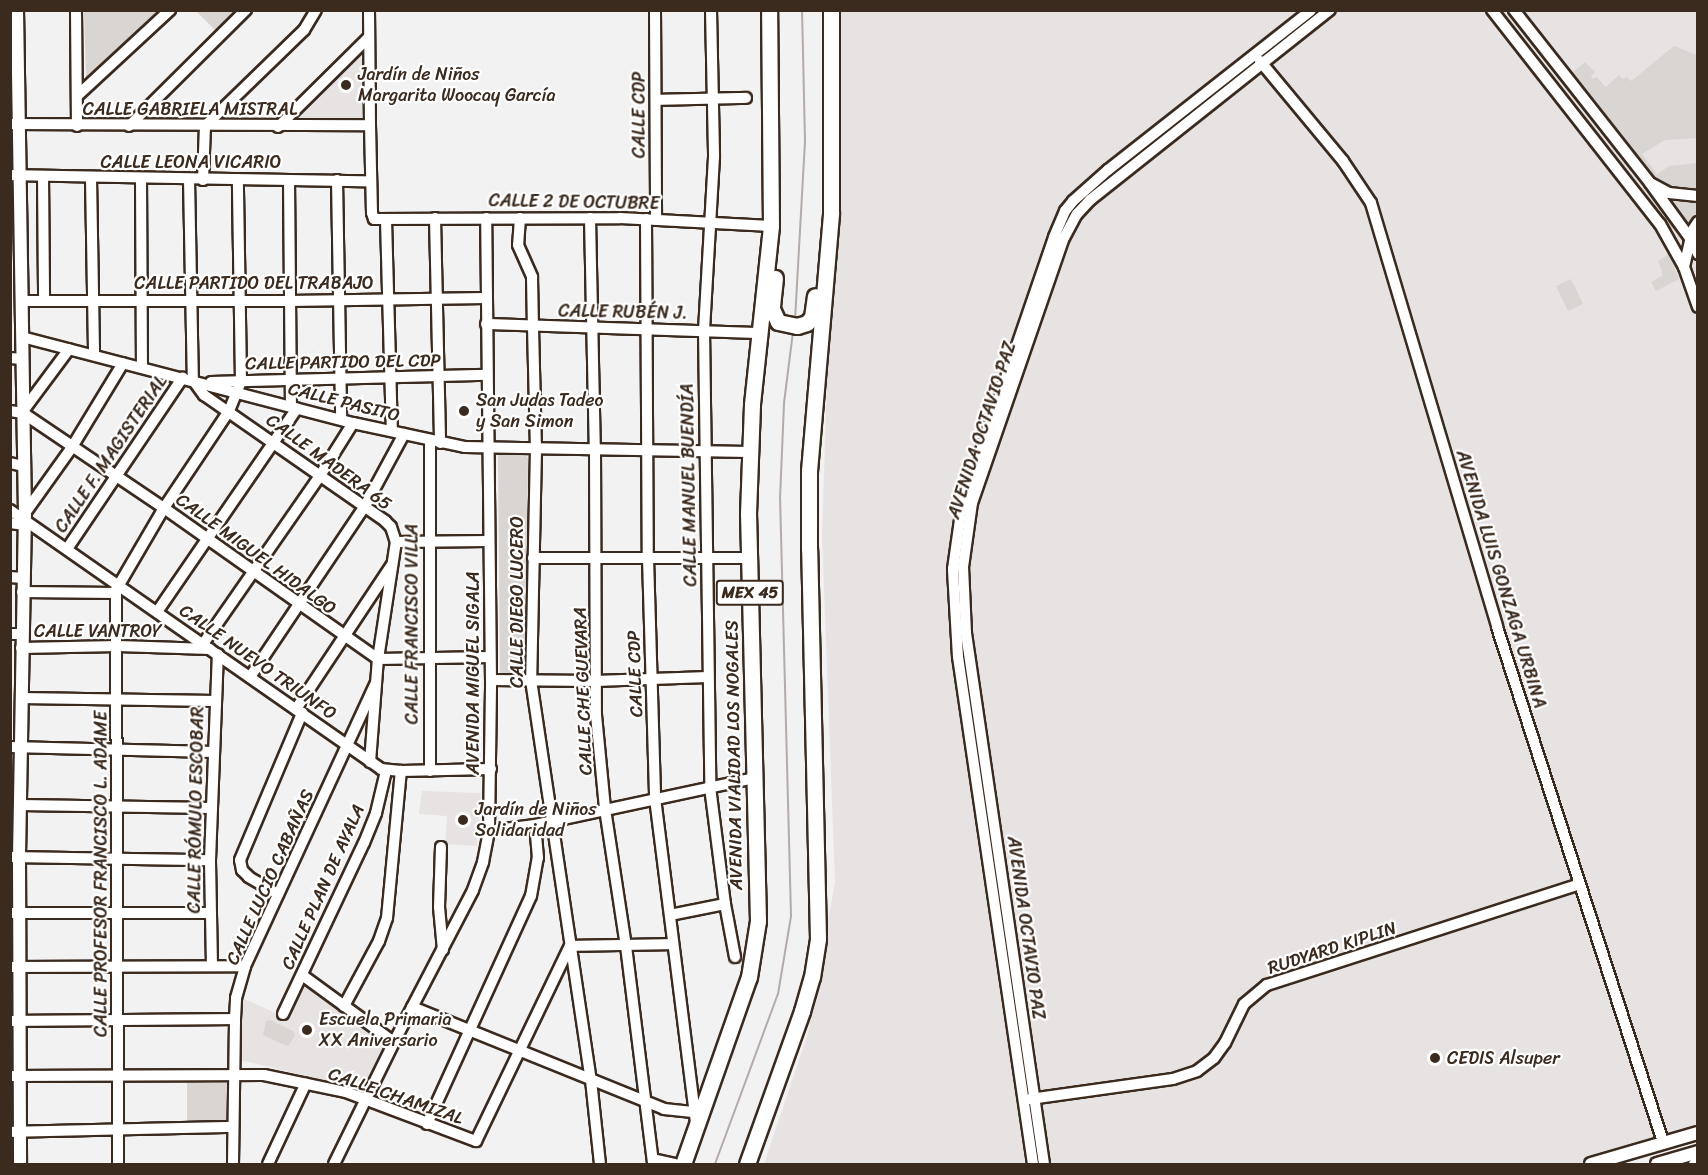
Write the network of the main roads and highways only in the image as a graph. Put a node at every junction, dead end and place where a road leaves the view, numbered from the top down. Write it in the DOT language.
graph roads {
  1 [pos="17,10"];
  2 [pos="769,10"];
  3 [pos="831,10"];
  4 [pos="14,26"];
  5 [pos="14,75"];
  6 [pos="14,124"];
  7 [pos="15,175"];
  8 [pos="831,212"];
  9 [pos="15,222"];
  10 [pos="771,226"];
  11 [pos="16,275"];
  12 [pos="16,318"];
  13 [pos="16,359"];
  14 [pos="19,412"];
  15 [pos="16,578"];
  16 [pos="16,634"];
  17 [pos="17,692"];
  18 [pos="15,747"];
  19 [pos="17,801"];
  20 [pos="15,857"];
  21 [pos="14,913"];
  22 [pos="15,967"];
  23 [pos="15,1021"];
  24 [pos="15,1076"];
  25 [pos="15,1132"];
  26 [pos="1698,1132"];
  27 [pos="1698,1152"];
  28 [pos="20,1164"];
  29 [pos="683,1164"];
  30 [pos="747,1164"];
  31 [pos="1591,1164"];
  32 [pos="1657,1164"];
  1 -- 4 [label="main road"];
  2 -- 10 [label="highway, AVENIDA VIALIDAD LOS NOGALES / MEX 45"];
  3 -- 8 [label="highway, MEX 45"];
  4 -- 5 [label="main road"];
  5 -- 6 [label="main road"];
  6 -- 7 [label="main road"];
  7 -- 9 [label="main road"];
  8 -- 10 [label="highway"];
  8 -- 30 [label="highway, MEX 45"];
  9 -- 11 [label="main road"];
  10 -- 29 [label="highway, AVENIDA VIALIDAD LOS NOGALES / MEX 45"];
  11 -- 12 [label="main road"];
  12 -- 13 [label="main road"];
  13 -- 14 [label="main road"];
  14 -- 15 [label="main road"];
  15 -- 16 [label="main road"];
  16 -- 17 [label="main road"];
  17 -- 18 [label="main road"];
  18 -- 19 [label="main road"];
  19 -- 20 [label="main road"];
  20 -- 21 [label="main road"];
  21 -- 22 [label="main road"];
  22 -- 23 [label="main road"];
  23 -- 24 [label="main road"];
  24 -- 25 [label="main road"];
  25 -- 28 [label="main road"];
  26 -- 31 [label="main road"];
  27 -- 32 [label="main road"];
}
